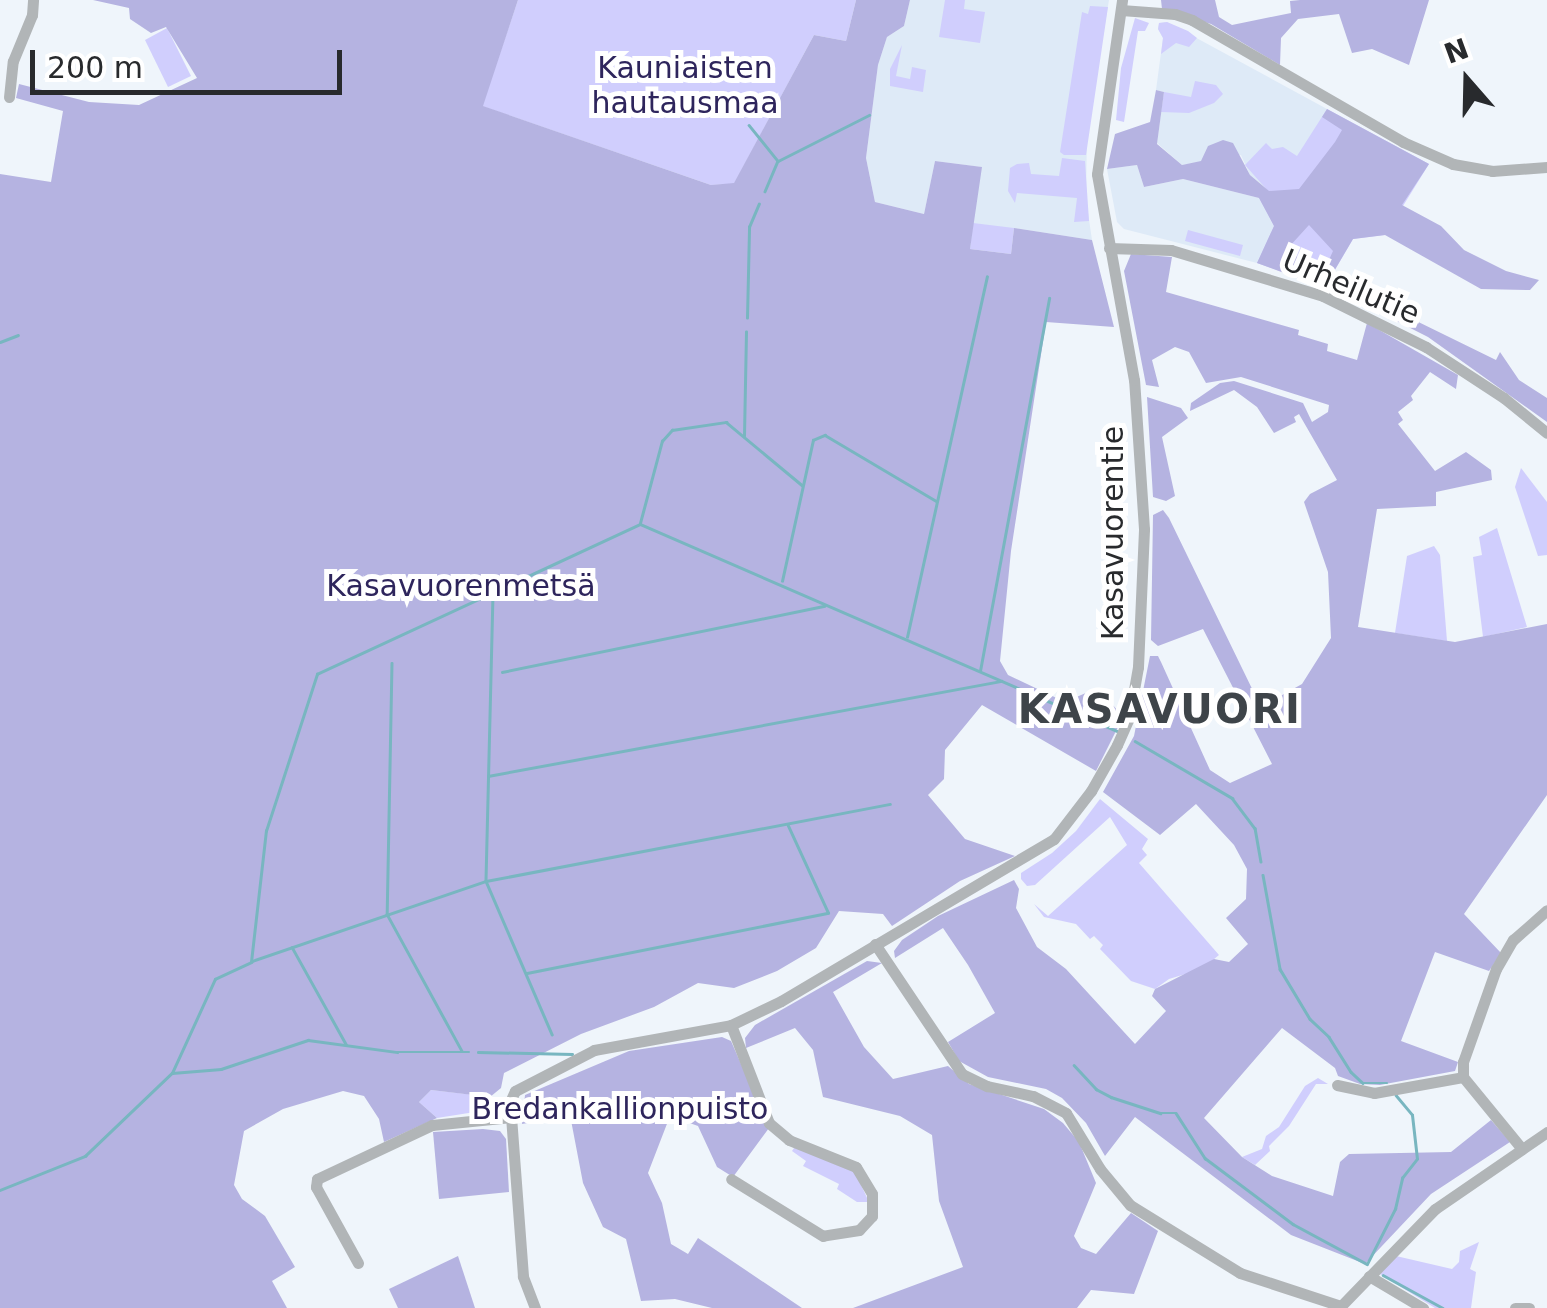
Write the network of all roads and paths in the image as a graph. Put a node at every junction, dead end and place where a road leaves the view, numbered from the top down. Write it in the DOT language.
graph roads {
  1 [pos="32,0"];
  2 [pos="1122,5"];
  3 [pos="10,97"];
  4 [pos="1547,167"];
  5 [pos="1109,248"];
  6 [pos="1547,433"];
  7 [pos="1547,910"];
  8 [pos="875,944"];
  9 [pos="731,1024"];
  10 [pos="1462,1077"];
  11 [pos="1338,1085"];
  12 [pos="511,1117"];
  13 [pos="1547,1132"];
  14 [pos="1522,1149"];
  15 [pos="731,1179"];
  16 [pos="358,1263"];
  17 [pos="1369,1276"];
  18 [pos="1340,1307"];
  19 [pos="535,1308"];
  20 [pos="1423,1308"];
  21 [pos="1515,1308"];
  22 [pos="1530,1308"];
  1 -- 3 [label="street"];
  2 -- 4 [label="street"];
  2 -- 5 [label="street, Kasavuorentie"];
  5 -- 6 [label="street, Urheilutie"];
  5 -- 8 [label="street, Kasavuorentie"];
  7 -- 10 [label="street"];
  8 -- 9 [label="street, Kasavuorentie"];
  8 -- 18 [label="street"];
  9 -- 12 [label="street, Kasavuorentie"];
  9 -- 15 [label="street"];
  10 -- 11 [label="street"];
  10 -- 14 [label="street"];
  12 -- 16 [label="street"];
  12 -- 19 [label="street"];
  13 -- 14 [label="street"];
  14 -- 17 [label="street"];
  17 -- 18 [label="street"];
  17 -- 20 [label="street"];
  21 -- 22 [label="street"];
}
